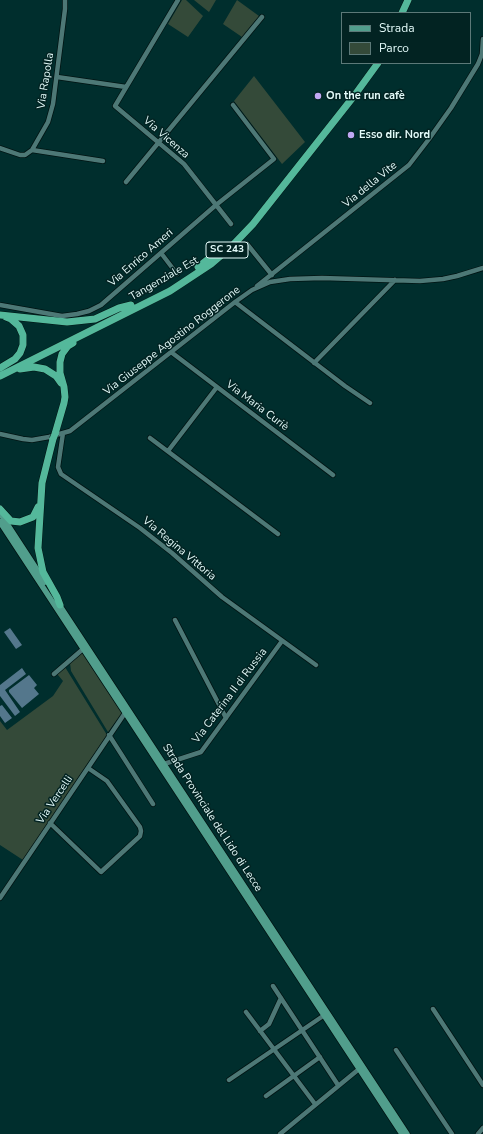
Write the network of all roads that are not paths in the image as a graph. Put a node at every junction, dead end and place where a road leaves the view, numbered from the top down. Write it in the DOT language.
graph roads {
  1 [pos="65,0"];
  2 [pos="178,0"];
  3 [pos="408,0"];
  4 [pos="414,0"];
  5 [pos="402,12"];
  6 [pos="408,12"];
  7 [pos="262,17"];
  8 [pos="483,39"];
  9 [pos="372,64"];
  10 [pos="377,64"];
  11 [pos="478,64"];
  12 [pos="483,67"];
  13 [pos="56,77"];
  14 [pos="126,87"];
  15 [pos="233,105"];
  16 [pos="159,143"];
  17 [pos="0,148"];
  18 [pos="32,150"];
  19 [pos="103,161"];
  20 [pos="126,182"];
  21 [pos="216,205"];
  22 [pos="231,224"];
  23 [pos="247,244"];
  24 [pos="161,254"];
  25 [pos="483,268"];
  26 [pos="177,274"];
  27 [pos="272,275"];
  28 [pos="394,280"];
  29 [pos="252,290"];
  30 [pos="235,302"];
  31 [pos="0,305"];
  32 [pos="131,305"];
  33 [pos="0,315"];
  34 [pos="97,328"];
  35 [pos="171,352"];
  36 [pos="314,362"];
  37 [pos="0,368"];
  38 [pos="0,371"];
  39 [pos="0,377"];
  40 [pos="217,387"];
  41 [pos="64,392"];
  42 [pos="370,403"];
  43 [pos="63,433"];
  44 [pos="0,434"];
  45 [pos="150,438"];
  46 [pos="168,451"];
  47 [pos="333,475"];
  48 [pos="41,497"];
  49 [pos="0,509"];
  50 [pos="0,513"];
  51 [pos="0,522"];
  52 [pos="278,534"];
  53 [pos="60,604"];
  54 [pos="175,620"];
  55 [pos="282,641"];
  56 [pos="84,649"];
  57 [pos="316,665"];
  58 [pos="54,674"];
  59 [pos="126,713"];
  60 [pos="226,718"];
  61 [pos="109,735"];
  62 [pos="164,764"];
  63 [pos="88,768"];
  64 [pos="153,804"];
  65 [pos="50,823"];
  66 [pos="0,898"];
  67 [pos="273,986"];
  68 [pos="281,998"];
  69 [pos="433,1009"];
  70 [pos="246,1012"];
  71 [pos="323,1016"];
  72 [pos="302,1030"];
  73 [pos="260,1031"];
  74 [pos="274,1049"];
  75 [pos="396,1050"];
  76 [pos="320,1057"];
  77 [pos="357,1062"];
  78 [pos="362,1071"];
  79 [pos="294,1076"];
  80 [pos="229,1080"];
  81 [pos="338,1085"];
  82 [pos="483,1085"];
  83 [pos="266,1096"];
  84 [pos="315,1104"];
  85 [pos="483,1128"];
  86 [pos="280,1134"];
  87 [pos="402,1134"];
  88 [pos="407,1134"];
  89 [pos="452,1134"];
  90 [pos="478,1134"];
  1 -- 13 [label="street, Via Rapolla"];
  2 -- 14 [label="street"];
  3 -- 5 [label="highway"];
  4 -- 6 [label="highway"];
  7 -- 16 [label="street"];
  8 -- 11 [label="street, Via della Vite"];
  9 -- 32 [label="highway, Tangenziale Est / SC 243"];
  10 -- 34 [label="highway, Tangenziale Est / SC 243"];
  11 -- 12 [label="street"];
  11 -- 27 [label="street, Via della Vite"];
  13 -- 14 [label="street"];
  13 -- 18 [label="street, Via Rapolla"];
  14 -- 16 [label="street, Via Vicenza"];
  15 -- 21 [label="street, Via Enrico Ameri"];
  16 -- 20 [label="street"];
  16 -- 21 [label="street, Via Vicenza"];
  17 -- 18 [label="street"];
  18 -- 19 [label="street"];
  21 -- 22 [label="street, Via Vicenza"];
  21 -- 24 [label="street, Via Enrico Ameri"];
  23 -- 27 [label="street"];
  24 -- 26 [label="street"];
  24 -- 31 [label="street, Via Enrico Ameri"];
  25 -- 28 [label="street, Via Giuseppe Agostino Roggerone"];
  27 -- 29 [label="street, Via della Vite"];
  28 -- 29 [label="street, Via Giuseppe Agostino Roggerone"];
  28 -- 36 [label="street"];
  29 -- 30 [label="street, Via Giuseppe Agostino Roggerone"];
  30 -- 35 [label="street, Via Giuseppe Agostino Roggerone"];
  30 -- 36 [label="street"];
  32 -- 33 [label="highway"];
  32 -- 38 [label="highway, Tangenziale Est / SC 243"];
  33 -- 37 [label="highway"];
  34 -- 39 [label="highway, Tangenziale Est / SC 243"];
  34 -- 41 [label="highway"];
  35 -- 40 [label="street, Via Maria Curiè"];
  35 -- 43 [label="street, Via Giuseppe Agostino Roggerone"];
  36 -- 42 [label="street"];
  39 -- 41 [label="highway"];
  40 -- 46 [label="street"];
  40 -- 47 [label="street, Via Maria Curiè"];
  41 -- 48 [label="highway"];
  43 -- 44 [label="street, Via Giuseppe Agostino Roggerone"];
  43 -- 55 [label="street, Via Regina Vittoria"];
  45 -- 46 [label="street"];
  46 -- 52 [label="street"];
  48 -- 49 [label="highway"];
  48 -- 53 [label="highway"];
  50 -- 53 [label="main road, Strada Provinciale del Lido di Lecce"];
  51 -- 56 [label="main road, Strada Provinciale del Lido di Lecce"];
  53 -- 62 [label="main road, Strada Provinciale del Lido di Lecce"];
  54 -- 60 [label="street"];
  55 -- 57 [label="street, Via Regina Vittoria"];
  55 -- 60 [label="street, Via Caterina II di Russia"];
  56 -- 58 [label="street"];
  56 -- 59 [label="main road, Strada Provinciale del Lido di Lecce"];
  59 -- 61 [label="street, Via Vercelli"];
  59 -- 71 [label="main road, Strada Provinciale del Lido di Lecce"];
  60 -- 62 [label="street, Via Caterina II di Russia"];
  61 -- 63 [label="street, Via Vercelli"];
  61 -- 64 [label="street"];
  62 -- 77 [label="main road, Strada Provinciale del Lido di Lecce"];
  63 -- 65 [label="street, Via Vercelli"];
  63 -- 65 [label="street"];
  65 -- 66 [label="street, Via Vercelli"];
  67 -- 68 [label="street"];
  68 -- 72 [label="street"];
  68 -- 73 [label="street"];
  69 -- 82 [label="street"];
  70 -- 73 [label="street"];
  71 -- 72 [label="street"];
  71 -- 77 [label="main road, Strada Provinciale del Lido di Lecce"];
  72 -- 74 [label="street"];
  72 -- 76 [label="street"];
  73 -- 74 [label="street"];
  74 -- 79 [label="street"];
  74 -- 80 [label="street"];
  75 -- 89 [label="street"];
  76 -- 79 [label="street"];
  76 -- 81 [label="street"];
  77 -- 78 [label="main road, Strada Provinciale del Lido di Lecce"];
  78 -- 81 [label="street"];
  78 -- 87 [label="main road, Strada Provinciale del Lido di Lecce"];
  78 -- 88 [label="main road, Strada Provinciale del Lido di Lecce"];
  79 -- 83 [label="street"];
  79 -- 84 [label="street"];
  81 -- 84 [label="street"];
  84 -- 86 [label="street"];
  85 -- 90 [label="street"];
}
